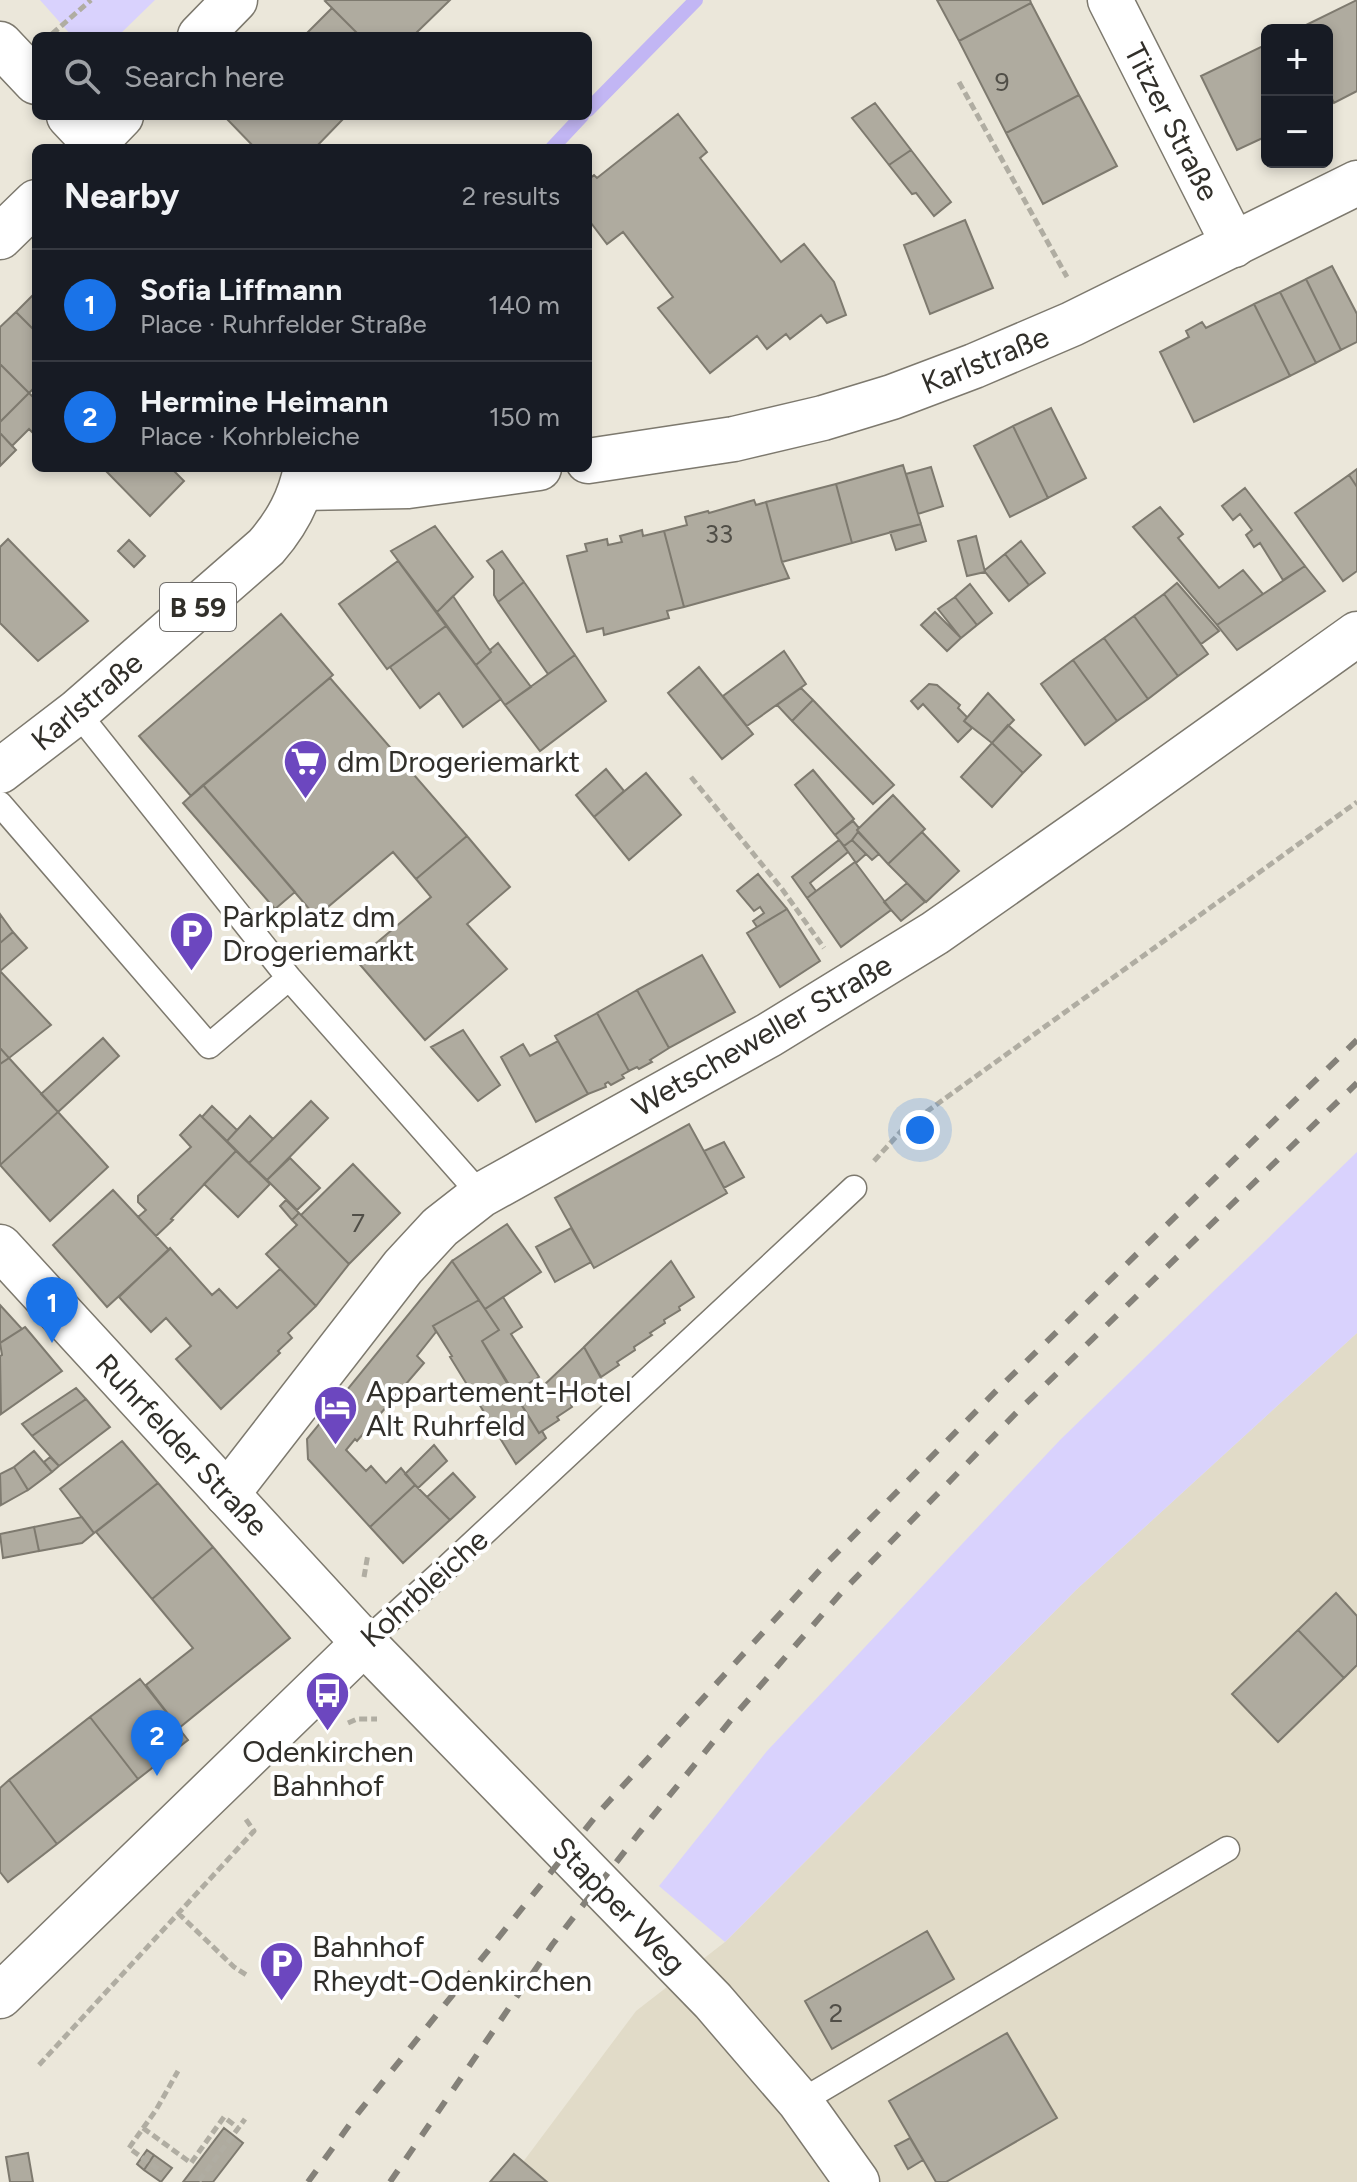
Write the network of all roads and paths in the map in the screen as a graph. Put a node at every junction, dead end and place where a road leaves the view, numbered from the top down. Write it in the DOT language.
graph roads {
  1 [pos="91,0"];
  2 [pos="235,0"];
  3 [pos="1110,0"];
  4 [pos="55,32"];
  5 [pos="204,32"];
  6 [pos="0,44"];
  7 [pos="32,78"];
  8 [pos="959,82"];
  9 [pos="1357,183"];
  10 [pos="32,206"];
  11 [pos="0,237"];
  12 [pos="1234,245"];
  13 [pos="1067,277"];
  14 [pos="1055,283"];
  15 [pos="1089,316"];
  16 [pos="592,460"];
  17 [pos="510,472"];
  18 [pos="304,478"];
  19 [pos="1357,634"];
  20 [pos="77,712"];
  21 [pos="0,771"];
  22 [pos="691,777"];
  23 [pos="1357,802"];
  24 [pos="0,804"];
  25 [pos="289,978"];
  26 [pos="850,985"];
  27 [pos="854,1188"];
  28 [pos="481,1195"];
  29 [pos="0,1247"];
  30 [pos="227,1494"];
  31 [pos="364,1643"];
  32 [pos="238,1807"];
  33 [pos="1227,1849"];
  34 [pos="178,1913"];
  35 [pos="248,1976"];
  36 [pos="2,1988"];
  37 [pos="39,2065"];
  38 [pos="178,2071"];
  39 [pos="800,2102"];
  40 [pos="245,2119"];
  41 [pos="143,2128"];
  42 [pos="238,2128"];
  43 [pos="158,2169"];
  44 [pos="199,2181"];
  45 [pos="857,2182"];
  1 -- 4 [label="path"];
  2 -- 5 [label="street"];
  3 -- 12 [label="street, Titzer Straße"];
  6 -- 7 [label="street"];
  8 -- 13 [label="path"];
  9 -- 12 [label="street, Karlstraße"];
  10 -- 11 [label="street"];
  12 -- 15 [label="street, Karlstraße"];
  13 -- 14 [label="path"];
  13 -- 15 [label="path"];
  15 -- 16 [label="street, Karlstraße"];
  17 -- 18 [label="street, Karlstraße"];
  18 -- 20 [label="street, Karlstraße / B 59"];
  19 -- 26 [label="street, Wetscheweller Straße"];
  20 -- 21 [label="street, Karlstraße / B 59"];
  20 -- 25 [label="lane"];
  22 -- 26 [label="path"];
  23 -- 27 [label="path"];
  24 -- 25 [label="lane"];
  25 -- 28 [label="lane"];
  26 -- 28 [label="street, Wetscheweller Straße"];
  27 -- 31 [label="lane, Kohrbleiche"];
  28 -- 30 [label="street, Wetscheweller Straße"];
  29 -- 30 [label="street, Ruhrfelder Straße"];
  30 -- 31 [label="street, Ruhrfelder Straße"];
  31 -- 36 [label="street, Kohrbleiche"];
  31 -- 39 [label="street, Stapper Weg"];
  32 -- 34 [label="path"];
  33 -- 39 [label="lane"];
  34 -- 35 [label="path"];
  34 -- 37 [label="path"];
  38 -- 41 [label="path"];
  39 -- 45 [label="street, Stapper Weg"];
  40 -- 42 [label="path"];
  41 -- 42 [label="path"];
  41 -- 43 [label="path"];
  42 -- 44 [label="path"];
}
